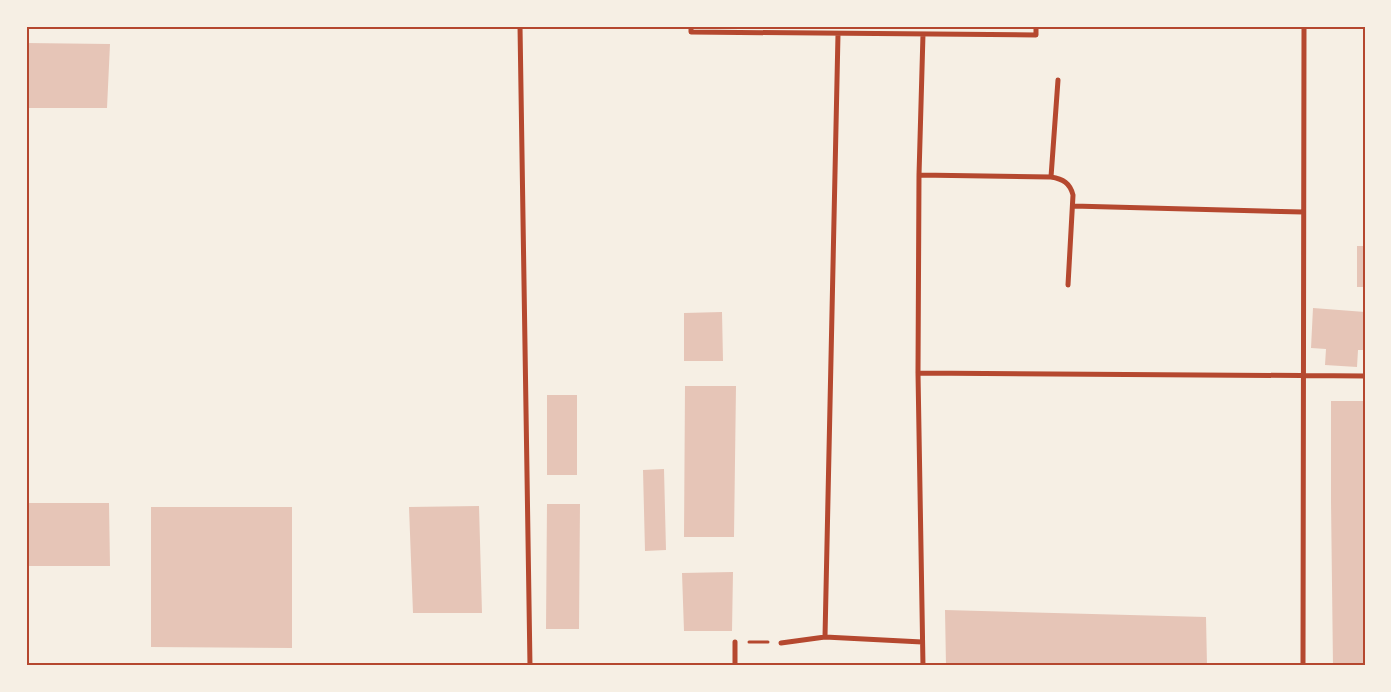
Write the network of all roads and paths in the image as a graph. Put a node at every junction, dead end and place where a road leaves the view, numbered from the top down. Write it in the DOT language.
graph roads {
  1 [pos="520,26"];
  2 [pos="691,26"];
  3 [pos="1036,26"];
  4 [pos="1304,26"];
  5 [pos="838,34"];
  6 [pos="923,34"];
  7 [pos="1058,80"];
  8 [pos="919,175"];
  9 [pos="1051,177"];
  10 [pos="1073,206"];
  11 [pos="1303,212"];
  12 [pos="1068,285"];
  13 [pos="918,372"];
  14 [pos="1304,375"];
  15 [pos="1365,376"];
  16 [pos="825,637"];
  17 [pos="735,642"];
  18 [pos="922,642"];
  19 [pos="781,643"];
  20 [pos="530,666"];
  21 [pos="735,666"];
  22 [pos="923,666"];
  23 [pos="1303,666"];
  1 -- 20 [label="street"];
  2 -- 5 [label="street"];
  3 -- 6 [label="street"];
  4 -- 11 [label="street"];
  5 -- 6 [label="street"];
  5 -- 16 [label="street"];
  6 -- 8 [label="street"];
  7 -- 9 [label="street"];
  8 -- 9 [label="street"];
  8 -- 13 [label="street"];
  9 -- 10 [label="street"];
  10 -- 11 [label="street"];
  10 -- 12 [label="street"];
  11 -- 14 [label="street"];
  13 -- 14 [label="street"];
  13 -- 18 [label="street"];
  14 -- 15 [label="street"];
  14 -- 23 [label="street"];
  16 -- 18 [label="street"];
  16 -- 19 [label="street"];
  17 -- 19 [label="path"];
  17 -- 21 [label="street"];
  18 -- 22 [label="street"];
}
